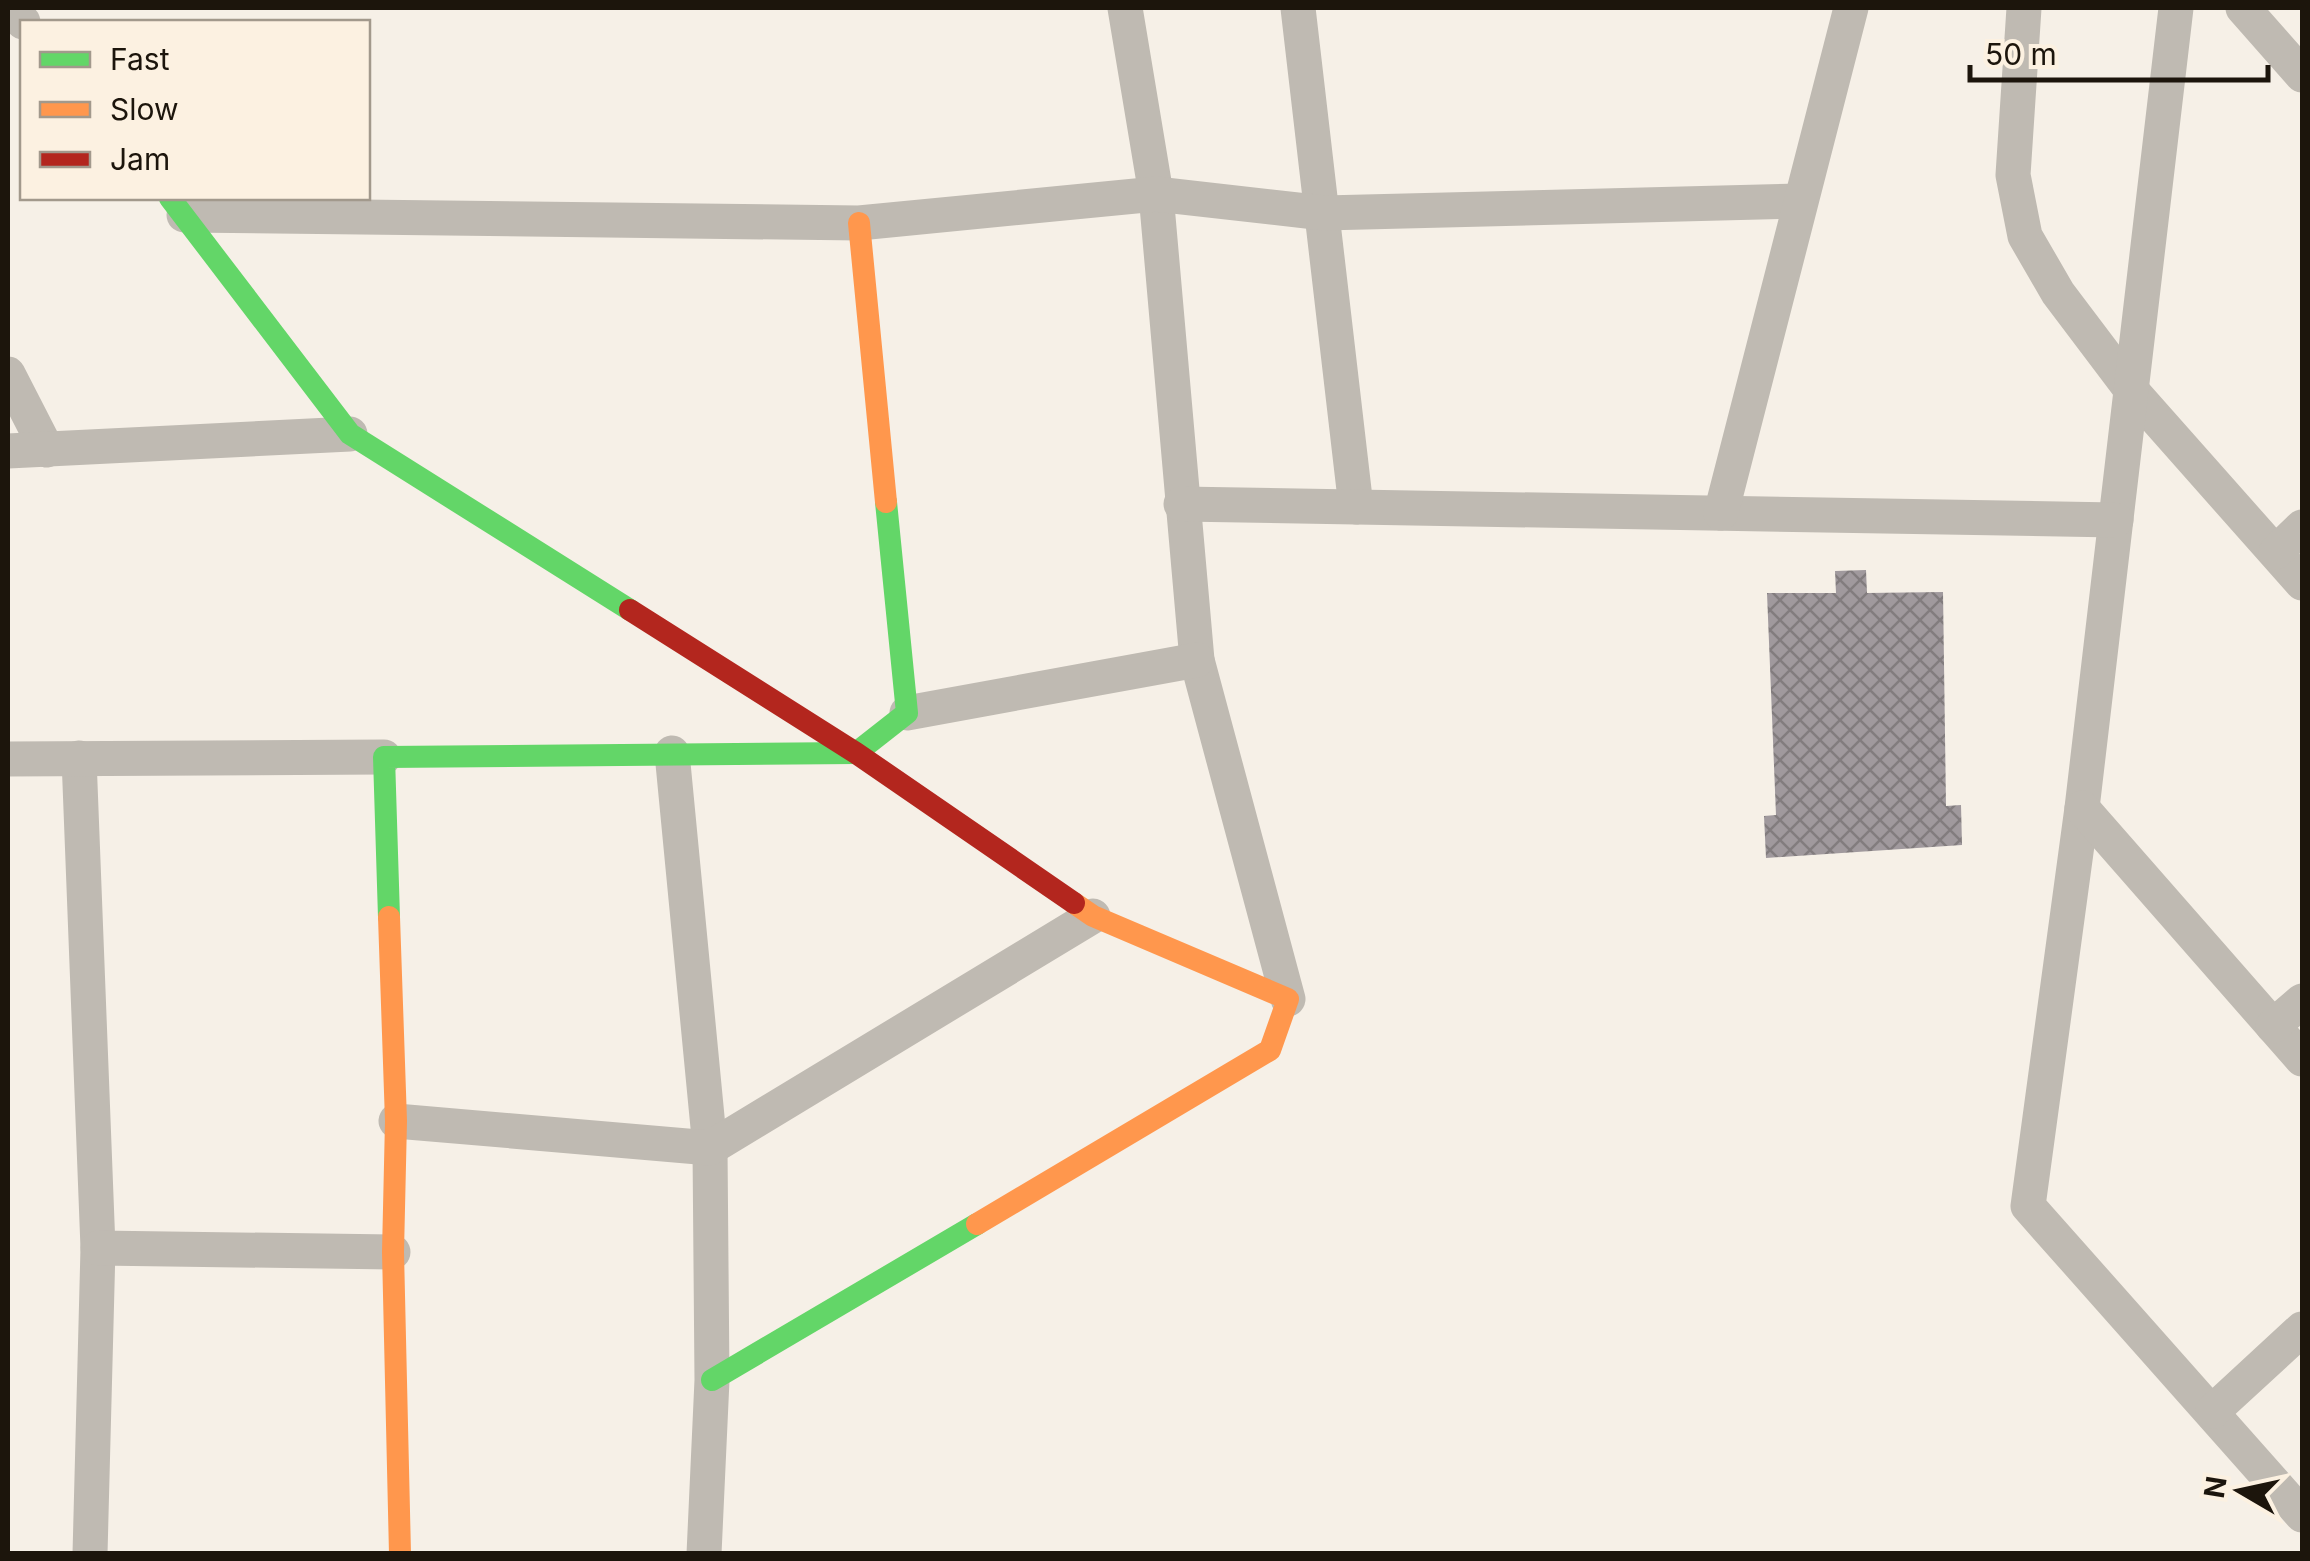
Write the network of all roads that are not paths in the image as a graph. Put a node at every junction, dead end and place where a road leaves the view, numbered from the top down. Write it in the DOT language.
graph roads {
  1 [pos="1126,8"];
  2 [pos="1298,8"];
  3 [pos="1851,8"];
  4 [pos="2024,8"];
  5 [pos="2176,8"];
  6 [pos="2243,8"];
  7 [pos="2302,76"];
  8 [pos="1156,194"];
  9 [pos="1800,201"];
  10 [pos="177,206"];
  11 [pos="1324,213"];
  12 [pos="859,222"];
  13 [pos="8,374"];
  14 [pos="2132,392"];
  15 [pos="350,434"];
  16 [pos="47,450"];
  17 [pos="8,451"];
  18 [pos="1182,504"];
  19 [pos="1356,507"];
  20 [pos="1721,513"];
  21 [pos="2116,520"];
  22 [pos="2302,527"];
  23 [pos="2276,552"];
  24 [pos="2302,583"];
  25 [pos="1198,660"];
  26 [pos="908,713"];
  27 [pos="672,753"];
  28 [pos="856,753"];
  29 [pos="384,757"];
  30 [pos="80,758"];
  31 [pos="8,759"];
  32 [pos="2082,808"];
  33 [pos="1094,916"];
  34 [pos="1288,999"];
  35 [pos="2302,1002"];
  36 [pos="2273,1026"];
  37 [pos="2302,1059"];
  38 [pos="396,1121"];
  39 [pos="710,1148"];
  40 [pos="98,1248"];
  41 [pos="393,1252"];
  42 [pos="2302,1329"];
  43 [pos="712,1380"];
  44 [pos="2212,1411"];
  45 [pos="2302,1515"];
  46 [pos="90,1554"];
  47 [pos="400,1554"];
  48 [pos="704,1554"];
  1 -- 8 [label="street"];
  2 -- 11 [label="street"];
  3 -- 9 [label="street"];
  4 -- 14 [label="street"];
  5 -- 14 [label="street"];
  6 -- 7 [label="street"];
  8 -- 11 [label="street"];
  8 -- 12 [label="street"];
  8 -- 18 [label="street"];
  9 -- 11 [label="street"];
  9 -- 20 [label="street"];
  10 -- 12 [label="street"];
  10 -- 15 [label="street"];
  11 -- 19 [label="street"];
  12 -- 26 [label="street"];
  13 -- 16 [label="street"];
  14 -- 21 [label="street"];
  14 -- 23 [label="street"];
  15 -- 16 [label="street"];
  15 -- 28 [label="street"];
  16 -- 17 [label="street"];
  18 -- 19 [label="street"];
  18 -- 25 [label="street"];
  19 -- 20 [label="street"];
  20 -- 21 [label="street"];
  21 -- 32 [label="street"];
  22 -- 23 [label="street"];
  23 -- 24 [label="street"];
  25 -- 26 [label="street"];
  25 -- 34 [label="street"];
  26 -- 28 [label="street"];
  27 -- 28 [label="street"];
  27 -- 29 [label="street"];
  27 -- 39 [label="street"];
  28 -- 33 [label="street"];
  29 -- 30 [label="street"];
  29 -- 38 [label="street"];
  30 -- 31 [label="street"];
  30 -- 40 [label="street"];
  32 -- 36 [label="street"];
  32 -- 44 [label="street"];
  33 -- 34 [label="street"];
  33 -- 39 [label="street"];
  34 -- 43 [label="street"];
  35 -- 36 [label="street"];
  36 -- 37 [label="street"];
  38 -- 39 [label="street"];
  38 -- 41 [label="street"];
  39 -- 43 [label="street"];
  40 -- 41 [label="street"];
  40 -- 46 [label="street"];
  41 -- 47 [label="street"];
  42 -- 44 [label="street"];
  43 -- 48 [label="street"];
  44 -- 45 [label="street"];
}
